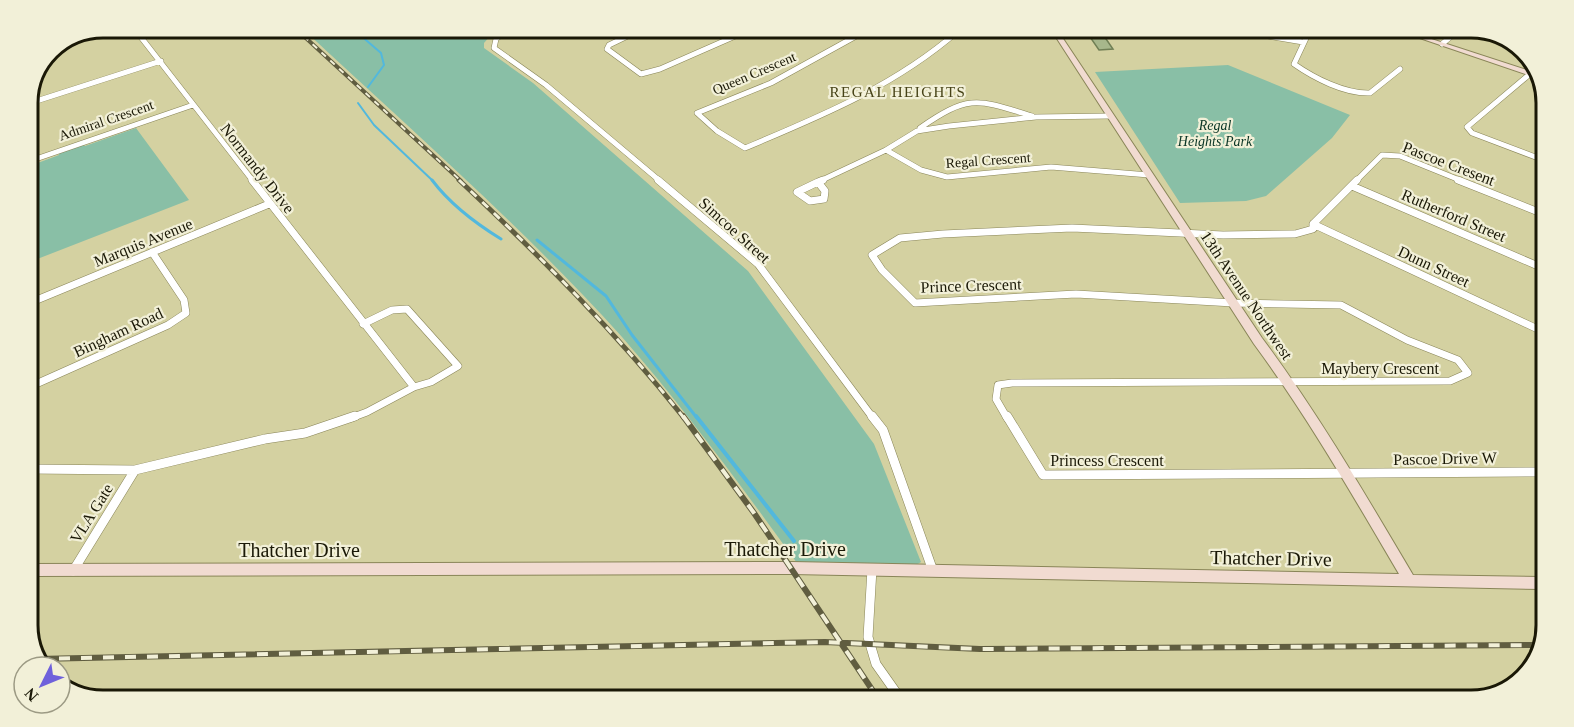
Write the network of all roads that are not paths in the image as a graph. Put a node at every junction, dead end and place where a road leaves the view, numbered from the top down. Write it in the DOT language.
graph roads {
  1 [pos="141,38"];
  2 [pos="497,38"];
  3 [pos="623,38"];
  4 [pos="726,38"];
  5 [pos="852,38"];
  6 [pos="951,38"];
  7 [pos="1060,38"];
  8 [pos="1280,38"];
  9 [pos="1306,38"];
  10 [pos="1423,38"];
  11 [pos="1449,38"];
  12 [pos="1304,42"];
  13 [pos="1442,44"];
  14 [pos="160,62"];
  15 [pos="1400,69"];
  16 [pos="1530,74"];
  17 [pos="38,101"];
  18 [pos="193,105"];
  19 [pos="1110,116"];
  20 [pos="1036,117"];
  21 [pos="917,130"];
  22 [pos="886,150"];
  23 [pos="1536,157"];
  24 [pos="38,158"];
  25 [pos="1149,175"];
  26 [pos="818,182"];
  27 [pos="1352,186"];
  28 [pos="269,204"];
  29 [pos="1536,211"];
  30 [pos="1312,224"];
  31 [pos="1188,234"];
  32 [pos="152,252"];
  33 [pos="1536,265"];
  34 [pos="38,299"];
  35 [pos="1233,303"];
  36 [pos="363,324"];
  37 [pos="1536,328"];
  38 [pos="1287,381"];
  39 [pos="38,383"];
  40 [pos="414,387"];
  41 [pos="38,469"];
  42 [pos="135,471"];
  43 [pos="1536,472"];
  44 [pos="1347,475"];
  45 [pos="872,569"];
  46 [pos="38,570"];
  47 [pos="73,571"];
  48 [pos="933,571"];
  49 [pos="1409,580"];
  50 [pos="1536,583"];
  51 [pos="894,690"];
  1 -- 14 [label="street, Normandy Drive"];
  2 -- 48 [label="street, Simcoe Street"];
  3 -- 4 [label="street"];
  5 -- 6 [label="street, Queen Crescent"];
  7 -- 19 [label="main road, 13th Avenue Northwest"];
  8 -- 12 [label="street"];
  9 -- 12 [label="street"];
  10 -- 13 [label="main road"];
  11 -- 13 [label="street"];
  12 -- 15 [label="street"];
  13 -- 16 [label="main road"];
  14 -- 17 [label="street"];
  14 -- 18 [label="street, Normandy Drive"];
  16 -- 23 [label="street"];
  18 -- 24 [label="street, Admiral Crescent"];
  18 -- 28 [label="street, Normandy Drive"];
  19 -- 20 [label="street"];
  19 -- 25 [label="main road, 13th Avenue Northwest"];
  20 -- 21 [label="street"];
  20 -- 21 [label="street"];
  21 -- 22 [label="street"];
  22 -- 25 [label="street, Regal Crescent"];
  22 -- 26 [label="street"];
  25 -- 31 [label="main road, 13th Avenue Northwest"];
  27 -- 29 [label="street, Pascoe Cresent"];
  27 -- 30 [label="street, Pascoe Cresent"];
  27 -- 33 [label="street, Rutherford Street"];
  28 -- 32 [label="street, Marquis Avenue"];
  28 -- 36 [label="street, Normandy Drive"];
  30 -- 31 [label="street"];
  30 -- 37 [label="street, Dunn Street"];
  31 -- 35 [label="main road, 13th Avenue Northwest"];
  31 -- 35 [label="street, Prince Crescent"];
  32 -- 34 [label="street, Marquis Avenue"];
  32 -- 39 [label="street, Bingham Road"];
  35 -- 38 [label="main road, 13th Avenue Northwest"];
  35 -- 38 [label="street, Maybery Crescent"];
  36 -- 40 [label="street, Normandy Drive"];
  36 -- 40 [label="street"];
  38 -- 44 [label="main road, 13th Avenue Northwest"];
  38 -- 44 [label="street, Princess Crescent"];
  40 -- 42 [label="street"];
  41 -- 42 [label="street"];
  42 -- 47 [label="street, VLA Gate"];
  43 -- 44 [label="street, Pascoe Drive W"];
  44 -- 49 [label="main road, 13th Avenue Northwest"];
  45 -- 47 [label="main road, Thatcher Drive"];
  45 -- 48 [label="main road, Thatcher Drive"];
  45 -- 51 [label="street"];
  46 -- 47 [label="main road, Thatcher Drive"];
  48 -- 49 [label="main road, Thatcher Drive"];
  49 -- 50 [label="main road, Thatcher Drive"];
}
